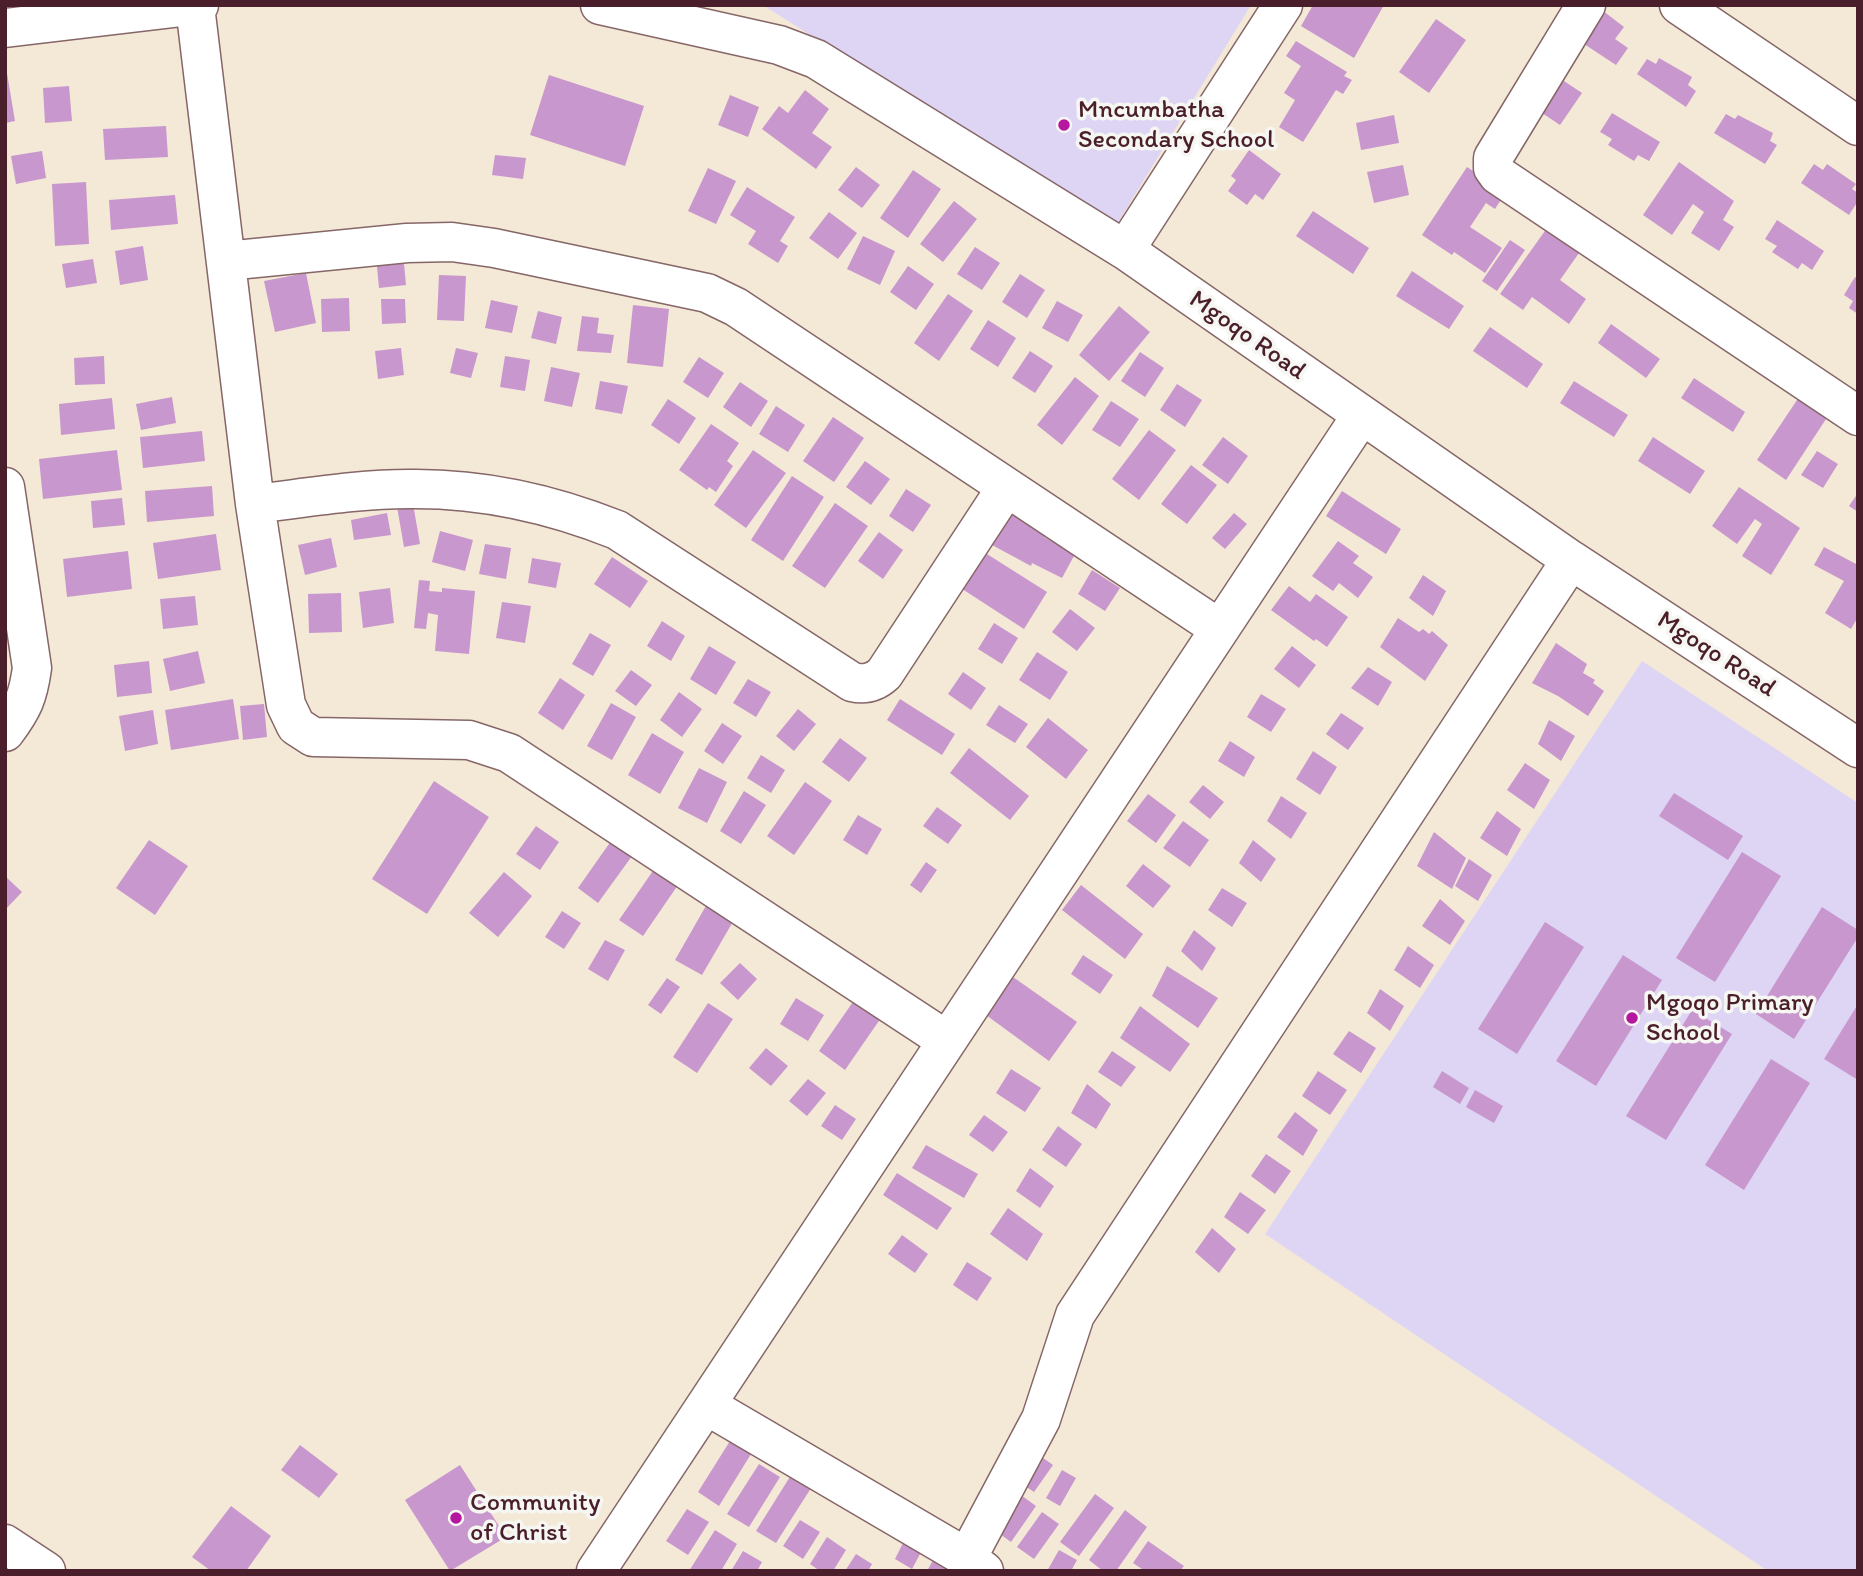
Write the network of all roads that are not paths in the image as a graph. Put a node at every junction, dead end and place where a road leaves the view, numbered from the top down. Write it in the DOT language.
graph roads {
  1 [pos="600,5"];
  2 [pos="1283,5"];
  3 [pos="1586,5"];
  4 [pos="1679,5"];
  5 [pos="197,6"];
  6 [pos="5,28"];
  7 [pos="1858,126"];
  8 [pos="1125,250"];
  9 [pos="226,261"];
  10 [pos="1361,416"];
  11 [pos="1858,416"];
  12 [pos="5,487"];
  13 [pos="1006,488"];
  14 [pos="255,504"];
  15 [pos="1571,560"];
  16 [pos="1220,629"];
  17 [pos="5,732"];
  18 [pos="1858,748"];
  19 [pos="946,1040"];
  20 [pos="706,1405"];
  21 [pos="5,1544"];
  22 [pos="976,1565"];
  23 [pos="46,1571"];
  24 [pos="596,1571"];
  1 -- 8 [label="street, Mgoqo Road"];
  2 -- 8 [label="street"];
  3 -- 11 [label="street"];
  4 -- 7 [label="street"];
  5 -- 6 [label="street"];
  5 -- 9 [label="street"];
  8 -- 10 [label="street, Mgoqo Road"];
  9 -- 13 [label="street"];
  9 -- 14 [label="street"];
  10 -- 15 [label="street, Mgoqo Road"];
  10 -- 16 [label="street"];
  12 -- 17 [label="street"];
  13 -- 14 [label="street"];
  13 -- 16 [label="street"];
  14 -- 19 [label="street"];
  15 -- 18 [label="street, Mgoqo Road"];
  15 -- 22 [label="street"];
  16 -- 19 [label="street"];
  19 -- 20 [label="street"];
  20 -- 22 [label="street"];
  20 -- 24 [label="street"];
  21 -- 23 [label="street"];
}
